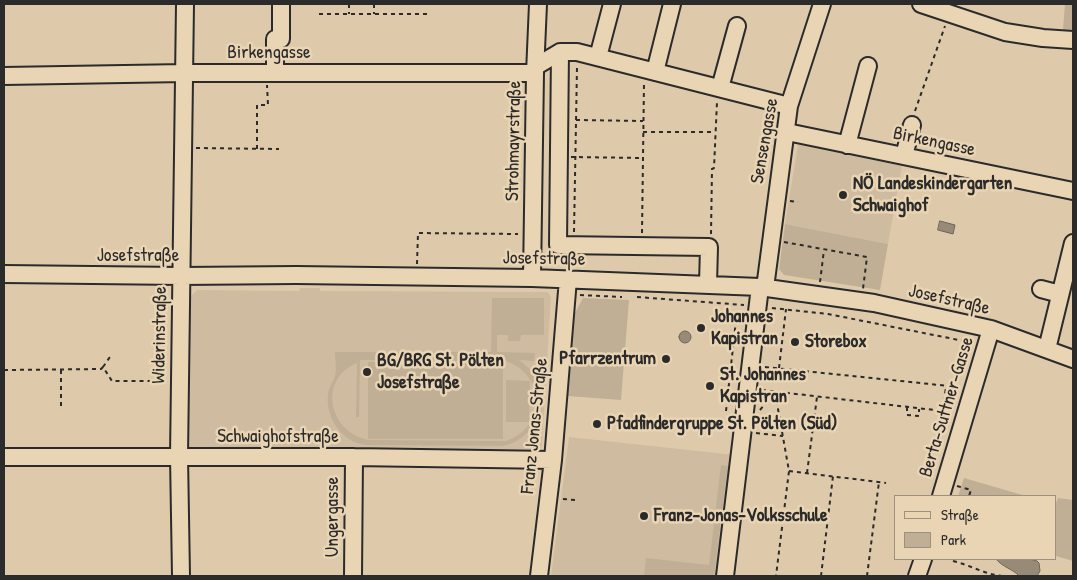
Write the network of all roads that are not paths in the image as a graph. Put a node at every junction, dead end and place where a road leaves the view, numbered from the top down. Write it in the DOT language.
graph roads {
  1 [pos="185,4"];
  2 [pos="282,4"];
  3 [pos="538,4"];
  4 [pos="612,4"];
  5 [pos="672,4"];
  6 [pos="822,4"];
  7 [pos="921,4"];
  8 [pos="738,26"];
  9 [pos="1073,40"];
  10 [pos="560,52"];
  11 [pos="598,57"];
  12 [pos="868,66"];
  13 [pos="535,70"];
  14 [pos="649,70"];
  15 [pos="185,73"];
  16 [pos="271,73"];
  17 [pos="4,76"];
  18 [pos="720,88"];
  19 [pos="789,106"];
  20 [pos="912,125"];
  21 [pos="786,132"];
  22 [pos="847,145"];
  23 [pos="904,156"];
  24 [pos="1073,191"];
  25 [pos="533,239"];
  26 [pos="1073,243"];
  27 [pos="566,245"];
  28 [pos="4,274"];
  29 [pos="181,276"];
  30 [pos="532,278"];
  31 [pos="708,284"];
  32 [pos="568,287"];
  33 [pos="762,287"];
  34 [pos="1041,289"];
  35 [pos="1060,294"];
  36 [pos="991,329"];
  37 [pos="1047,348"];
  38 [pos="1073,359"];
  39 [pos="179,456"];
  40 [pos="4,457"];
  41 [pos="354,457"];
  42 [pos="553,460"];
  43 [pos="947,491"];
  44 [pos="923,560"];
  45 [pos="181,576"];
  46 [pos="353,576"];
  47 [pos="539,576"];
  48 [pos="725,576"];
  49 [pos="917,576"];
  1 -- 15 [label="street, Widerinstraße"];
  2 -- 16 [label="street"];
  3 -- 13 [label="street, Strohmayrstraße"];
  4 -- 11 [label="street"];
  5 -- 14 [label="street"];
  6 -- 19 [label="street, Sensengasse"];
  7 -- 9 [label="street"];
  8 -- 18 [label="street"];
  10 -- 11 [label="street"];
  10 -- 13 [label="street"];
  10 -- 27 [label="street"];
  11 -- 14 [label="street"];
  12 -- 22 [label="street"];
  13 -- 16 [label="street, Birkengasse"];
  13 -- 25 [label="street, Strohmayrstraße"];
  14 -- 18 [label="street"];
  15 -- 16 [label="street, Birkengasse"];
  15 -- 17 [label="street, Birkengasse"];
  15 -- 29 [label="street, Widerinstraße"];
  18 -- 19 [label="street"];
  19 -- 21 [label="street, Sensengasse"];
  20 -- 23 [label="street"];
  21 -- 22 [label="street, Birkengasse"];
  21 -- 33 [label="street, Sensengasse"];
  22 -- 23 [label="street, Birkengasse"];
  23 -- 24 [label="street, Birkengasse"];
  25 -- 27 [label="street"];
  25 -- 30 [label="street, Strohmayrstraße"];
  26 -- 35 [label="street"];
  27 -- 31 [label="street"];
  28 -- 29 [label="street, Josefstraße"];
  29 -- 30 [label="street, Josefstraße"];
  29 -- 39 [label="street, Widerinstraße"];
  30 -- 32 [label="street, Josefstraße"];
  31 -- 32 [label="street, Josefstraße"];
  31 -- 33 [label="street, Josefstraße"];
  32 -- 42 [label="street, Franz Jonas-Straße"];
  33 -- 36 [label="street, Josefstraße"];
  33 -- 48 [label="street, Sensengasse"];
  34 -- 35 [label="street"];
  35 -- 37 [label="street"];
  36 -- 37 [label="street, Josefstraße"];
  36 -- 43 [label="street, Berta-Suttner-Gasse"];
  37 -- 38 [label="street, Josefstraße"];
  39 -- 40 [label="street, Schwaighofstraße"];
  39 -- 41 [label="street, Schwaighofstraße"];
  39 -- 45 [label="street, Widerinstraße"];
  41 -- 42 [label="street, Schwaighofstraße"];
  41 -- 46 [label="street, Ungergasse"];
  42 -- 47 [label="street, Franz Jonas-Straße"];
  44 -- 49 [label="street"];
}
